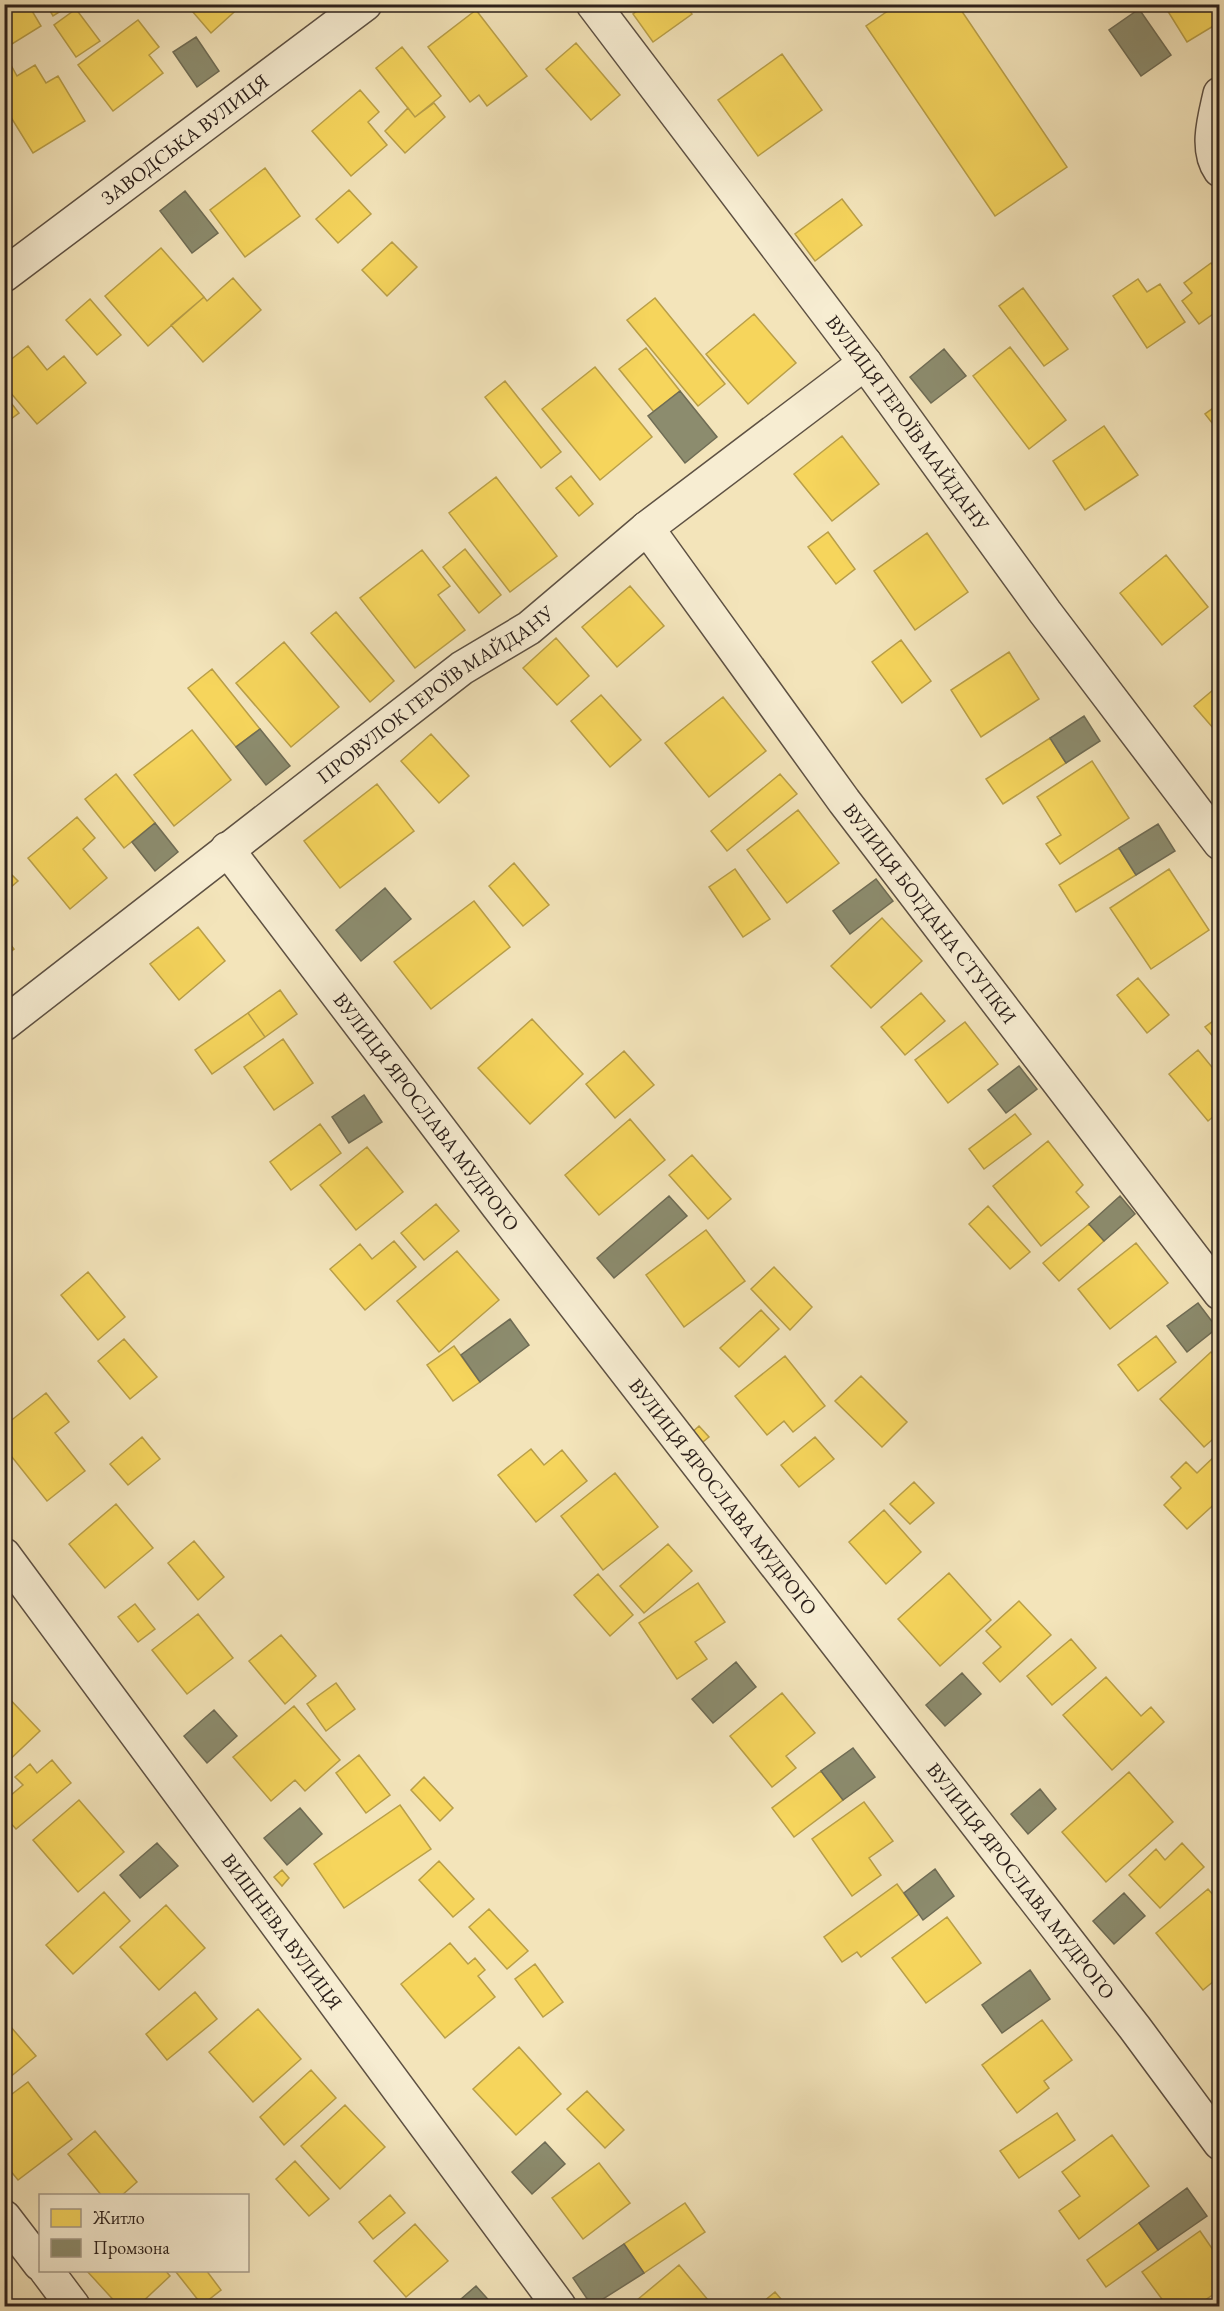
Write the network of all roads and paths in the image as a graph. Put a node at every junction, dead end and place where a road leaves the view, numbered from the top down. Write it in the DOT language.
graph roads {
  1 [pos="365,4"];
  2 [pos="593,4"];
  3 [pos="1220,94"];
  4 [pos="1220,170"];
  5 [pos="4,274"];
  6 [pos="865,363"];
  7 [pos="647,528"];
  8 [pos="1220,843"];
  9 [pos="227,849"];
  10 [pos="4,1024"];
  11 [pos="1220,1293"];
  12 [pos="4,1555"];
  13 [pos="1220,2143"];
  14 [pos="4,2217"];
  15 [pos="39,2263"];
  16 [pos="46,2272"];
  17 [pos="73,2307"];
  18 [pos="559,2307"];
  1 -- 5 [label="street, ЗАВОДСЬКА ВУЛИЦЯ"];
  2 -- 6 [label="street, ВУЛИЦЯ ГЕРОЇВ МАЙДАНУ"];
  3 -- 4 [label="street"];
  6 -- 7 [label="street, ПРОВУЛОК ГЕРОЇВ МАЙДАНУ"];
  6 -- 8 [label="street, ВУЛИЦЯ ГЕРОЇВ МАЙДАНУ"];
  7 -- 9 [label="street, ПРОВУЛОК ГЕРОЇВ МАЙДАНУ"];
  7 -- 11 [label="street, ВУЛИЦЯ БОГДАНА СТУПКИ"];
  9 -- 10 [label="street, ПРОВУЛОК ГЕРОЇВ МАЙДАНУ"];
  9 -- 13 [label="street, ВУЛИЦЯ ЯРОСЛАВА МУДРОГО"];
  12 -- 18 [label="street, ВИШНЕВА ВУЛИЦЯ"];
  14 -- 15 [label="street"];
  16 -- 17 [label="street"];
}
